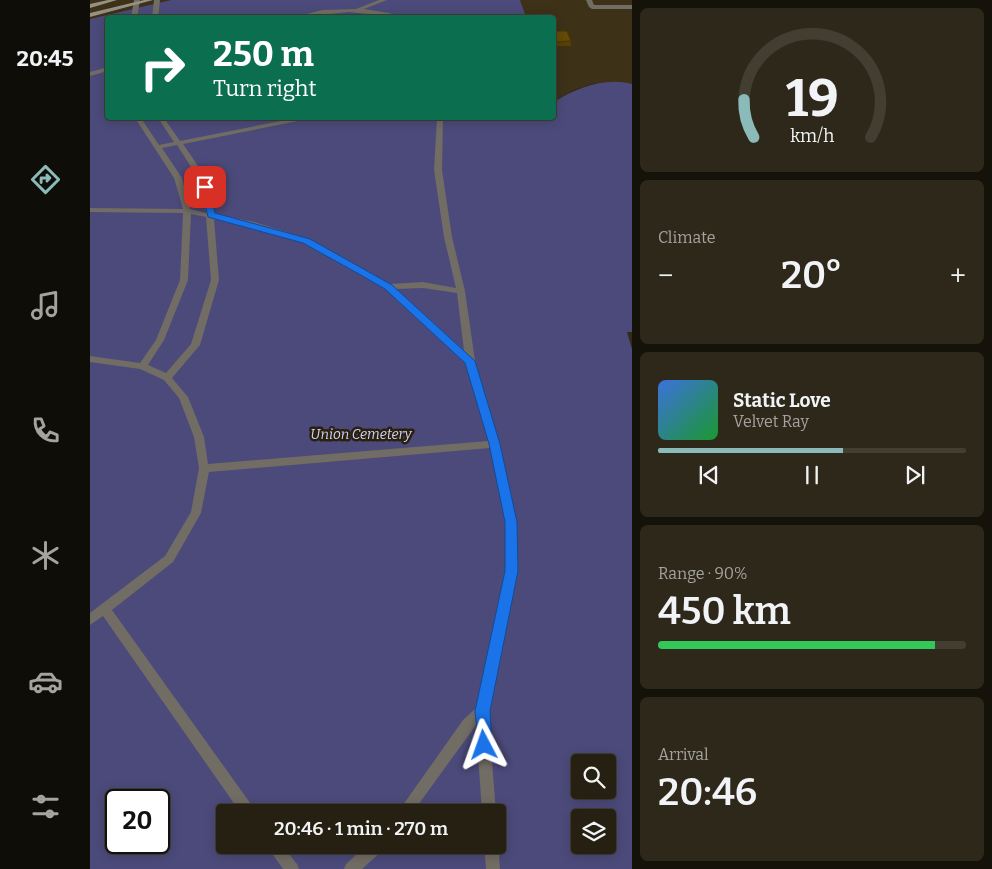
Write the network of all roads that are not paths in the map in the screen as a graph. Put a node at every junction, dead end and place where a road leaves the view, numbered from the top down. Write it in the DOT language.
graph roads {
  1 [pos="114,0"];
  2 [pos="150,0"];
  3 [pos="157,0"];
  4 [pos="384,0"];
  5 [pos="589,0"];
  6 [pos="136,2"];
  7 [pos="90,6"];
  8 [pos="632,7"];
  9 [pos="355,10"];
  10 [pos="90,15"];
  11 [pos="134,15"];
  12 [pos="155,15"];
  13 [pos="307,15"];
  14 [pos="394,15"];
  15 [pos="105,70"];
  16 [pos="90,74"];
  17 [pos="139,120"];
  18 [pos="162,120"];
  19 [pos="292,120"];
  20 [pos="440,120"];
  21 [pos="179,142"];
  22 [pos="158,147"];
  23 [pos="90,210"];
  24 [pos="187,211"];
  25 [pos="211,215"];
  26 [pos="389,287"];
  27 [pos="461,291"];
  28 [pos="90,359"];
  29 [pos="470,361"];
  30 [pos="142,366"];
  31 [pos="167,378"];
  32 [pos="494,444"];
  33 [pos="204,468"];
  34 [pos="106,609"];
  35 [pos="90,620"];
  36 [pos="482,711"];
  37 [pos="242,804"];
  38 [pos="411,804"];
  39 [pos="488,804"];
  40 [pos="280,854"];
  41 [pos="368,854"];
  42 [pos="492,854"];
  43 [pos="292,869"];
  44 [pos="351,869"];
  45 [pos="493,869"];
  1 -- 7 [label="main road"];
  2 -- 6 [label="main road"];
  3 -- 12 [label="lane"];
  4 -- 9 [label="lane"];
  5 -- 8 [label="lane"];
  6 -- 10 [label="main road"];
  6 -- 11 [label="lane"];
  9 -- 13 [label="lane"];
  9 -- 14 [label="lane"];
  15 -- 16 [label="lane"];
  17 -- 22 [label="lane"];
  18 -- 21 [label="lane"];
  19 -- 21 [label="lane"];
  20 -- 27 [label="lane"];
  21 -- 22 [label="lane"];
  21 -- 25 [label="lane"];
  22 -- 24 [label="lane"];
  23 -- 24 [label="lane"];
  24 -- 25 [label="lane"];
  24 -- 30 [label="lane"];
  25 -- 26 [label="lane"];
  25 -- 31 [label="lane"];
  26 -- 27 [label="lane"];
  26 -- 29 [label="lane"];
  27 -- 29 [label="lane"];
  28 -- 30 [label="lane"];
  29 -- 32 [label="lane"];
  30 -- 31 [label="lane"];
  31 -- 33 [label="lane"];
  32 -- 33 [label="lane"];
  32 -- 36 [label="lane"];
  33 -- 34 [label="lane"];
  34 -- 35 [label="lane"];
  34 -- 37 [label="lane"];
  36 -- 38 [label="lane"];
  36 -- 39 [label="lane"];
  40 -- 43 [label="lane"];
  41 -- 44 [label="lane"];
  42 -- 45 [label="lane"];
}
